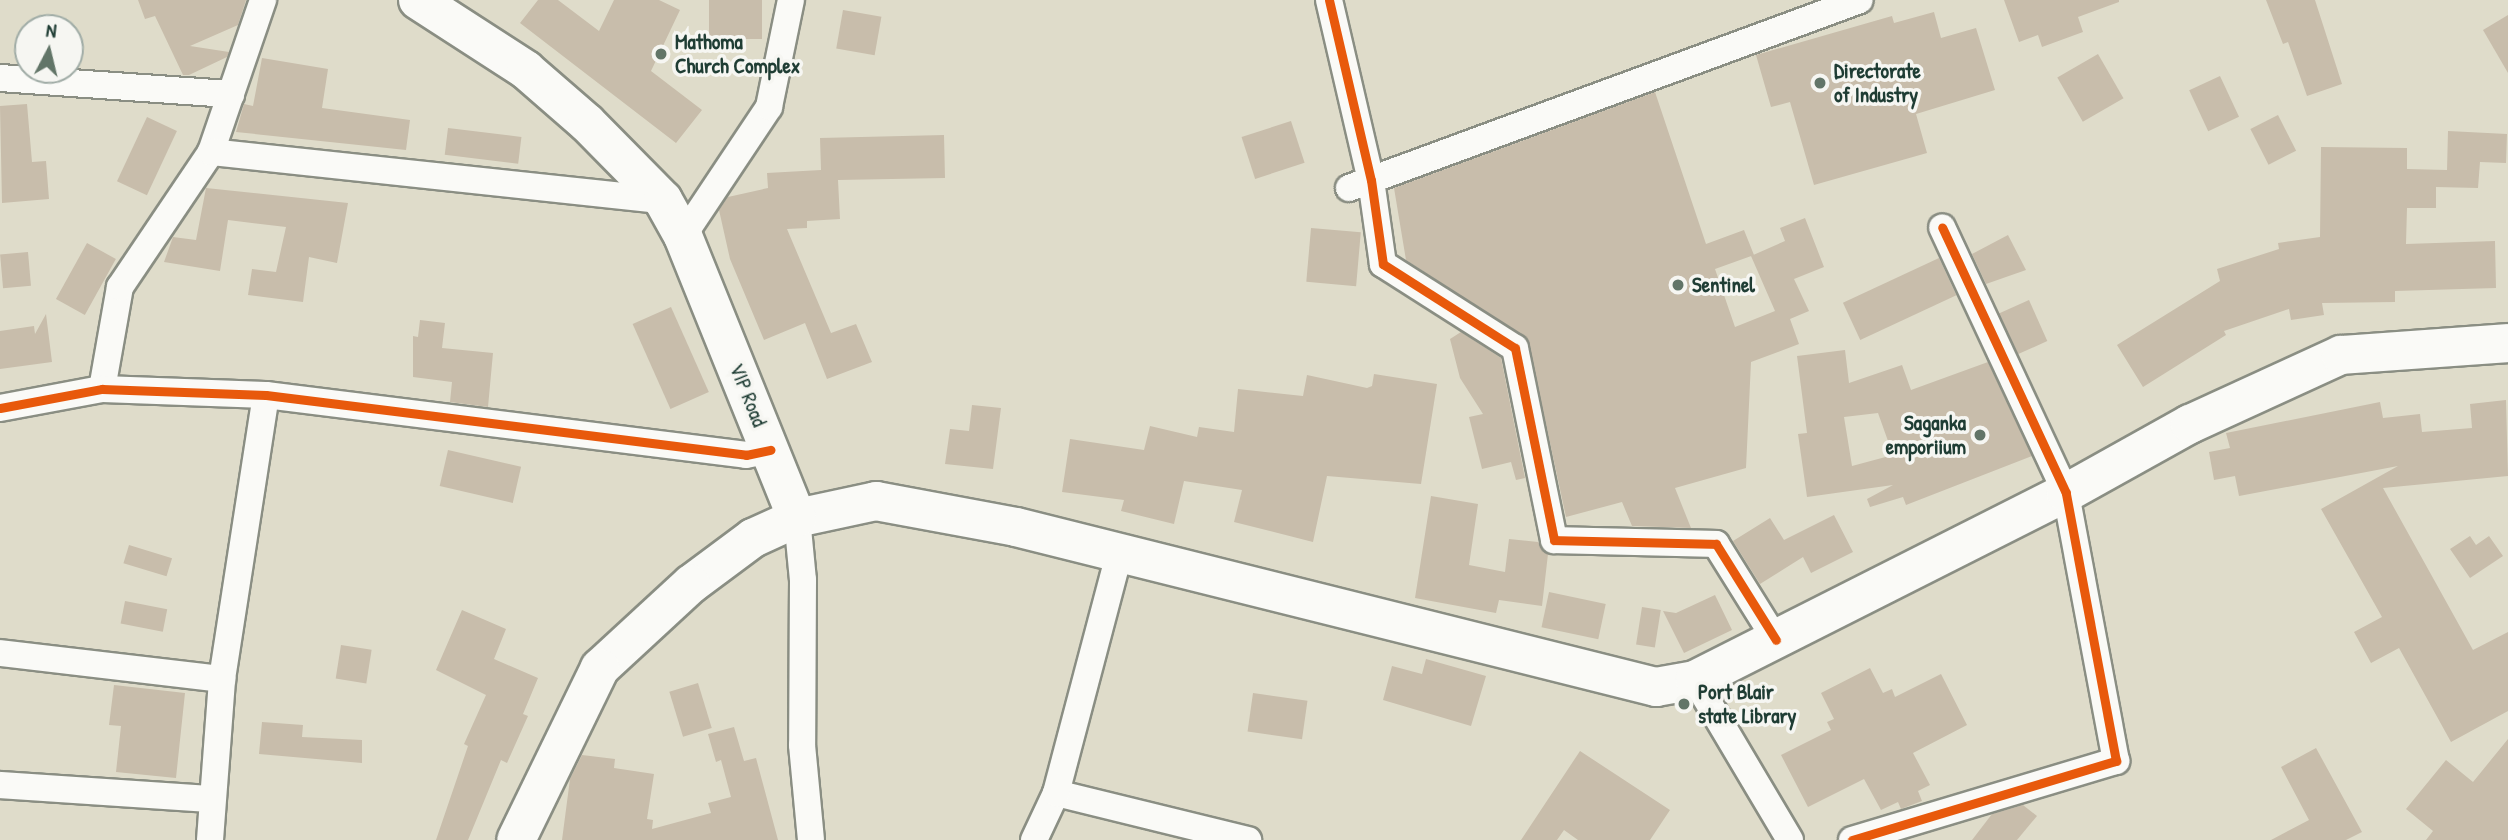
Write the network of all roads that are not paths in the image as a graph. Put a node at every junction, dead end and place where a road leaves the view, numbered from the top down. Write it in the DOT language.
graph roads {
  1 [pos="263,0"];
  2 [pos="418,0"];
  3 [pos="791,0"];
  4 [pos="1329,0"];
  5 [pos="1860,0"];
  6 [pos="0,78"];
  7 [pos="231,94"];
  8 [pos="211,152"];
  9 [pos="1360,184"];
  10 [pos="663,200"];
  11 [pos="1942,227"];
  12 [pos="683,236"];
  13 [pos="2508,343"];
  14 [pos="102,389"];
  15 [pos="266,395"];
  16 [pos="0,408"];
  17 [pos="770,450"];
  18 [pos="2066,493"];
  19 [pos="797,518"];
  20 [pos="1119,554"];
  21 [pos="1776,640"];
  22 [pos="0,653"];
  23 [pos="222,678"];
  24 [pos="1695,680"];
  25 [pos="0,785"];
  26 [pos="1056,793"];
  27 [pos="212,799"];
  28 [pos="210,840"];
  29 [pos="516,840"];
  30 [pos="811,840"];
  31 [pos="1034,840"];
  32 [pos="1248,840"];
  33 [pos="1790,840"];
  34 [pos="1852,840"];
  1 -- 7 [label="street"];
  2 -- 10 [label="main road, VIP Road"];
  3 -- 12 [label="street"];
  4 -- 9 [label="street"];
  5 -- 9 [label="street"];
  6 -- 7 [label="street"];
  7 -- 8 [label="street"];
  8 -- 10 [label="street"];
  8 -- 14 [label="street"];
  9 -- 21 [label="street"];
  10 -- 12 [label="main road, VIP Road"];
  11 -- 18 [label="street"];
  12 -- 17 [label="main road, VIP Road"];
  13 -- 18 [label="main road"];
  14 -- 15 [label="street"];
  14 -- 16 [label="street"];
  15 -- 17 [label="street"];
  15 -- 23 [label="street"];
  17 -- 19 [label="main road, VIP Road"];
  18 -- 21 [label="main road"];
  18 -- 34 [label="street"];
  19 -- 20 [label="main road"];
  19 -- 29 [label="main road"];
  19 -- 30 [label="street"];
  20 -- 24 [label="main road"];
  20 -- 26 [label="street"];
  21 -- 24 [label="main road"];
  22 -- 23 [label="street"];
  23 -- 27 [label="street"];
  24 -- 33 [label="street"];
  25 -- 27 [label="street"];
  26 -- 31 [label="street"];
  26 -- 32 [label="street"];
  27 -- 28 [label="street"];
}
